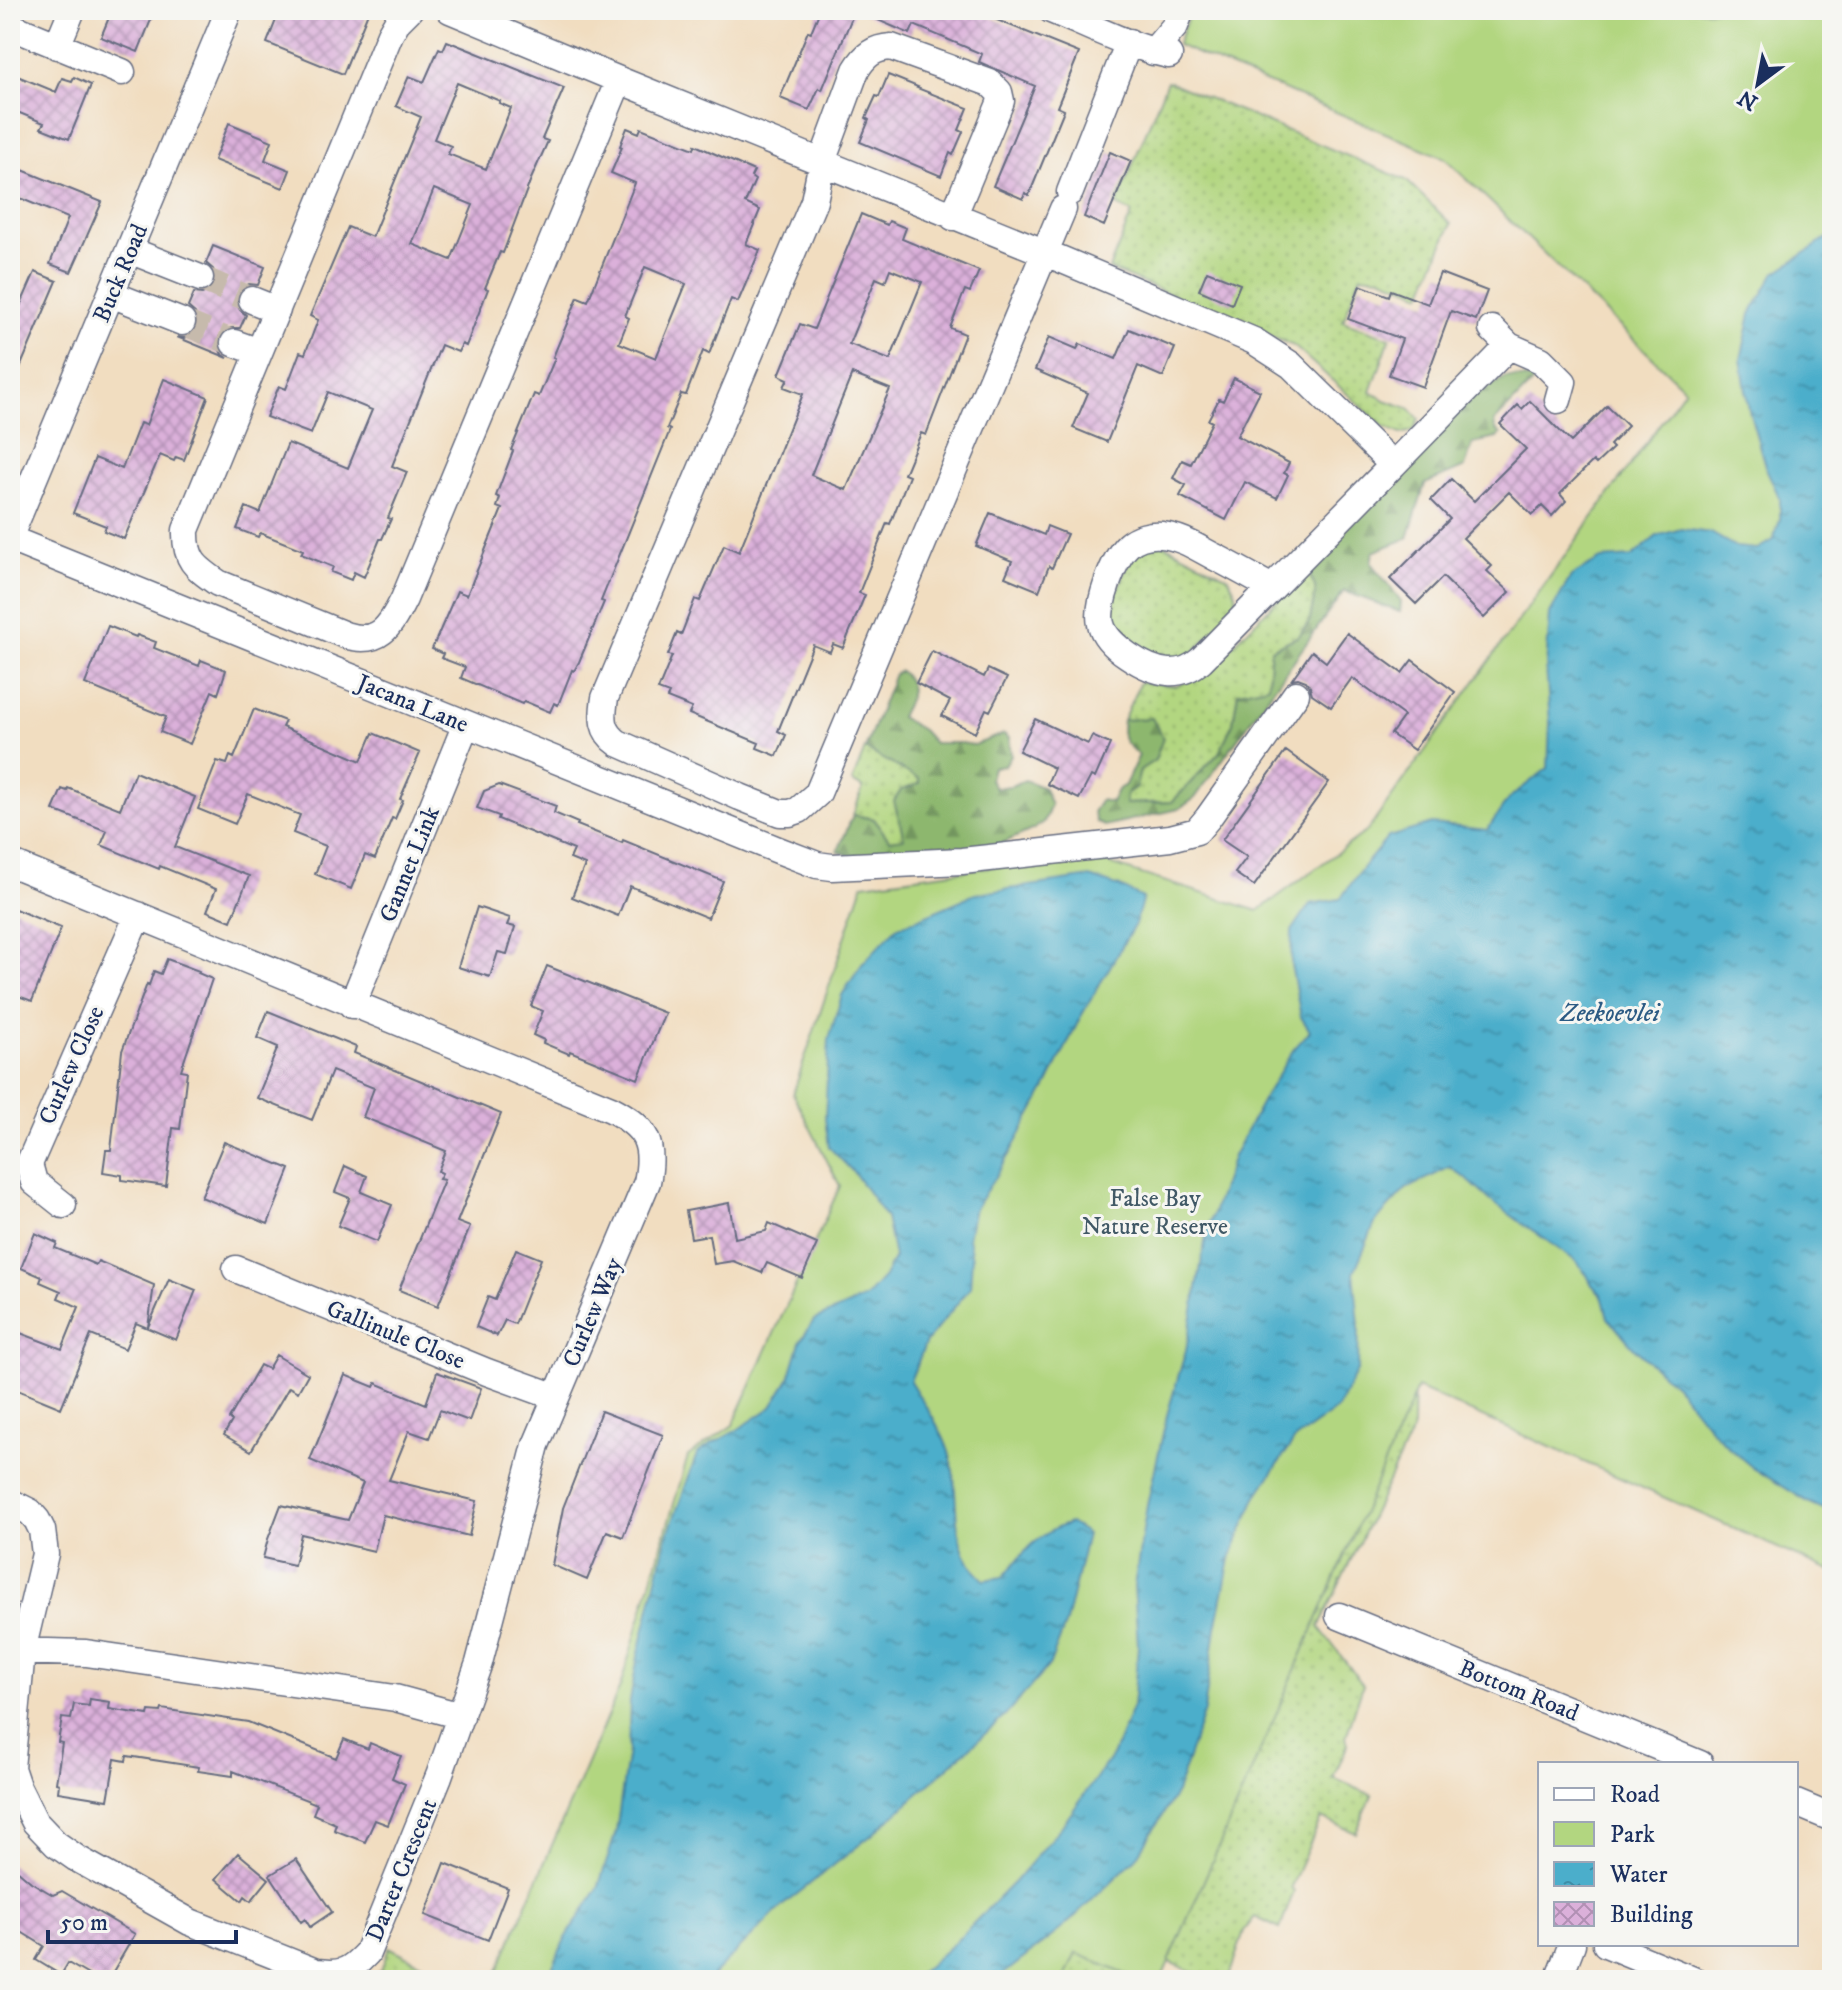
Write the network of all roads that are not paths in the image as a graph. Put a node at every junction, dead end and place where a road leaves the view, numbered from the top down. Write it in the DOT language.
graph roads {
  1 [pos="72,10"];
  2 [pos="229,10"];
  3 [pos="409,10"];
  4 [pos="450,10"];
  5 [pos="1051,10"];
  6 [pos="1181,10"];
  7 [pos="10,26"];
  8 [pos="57,46"];
  9 [pos="1150,50"];
  10 [pos="122,72"];
  11 [pos="619,80"];
  12 [pos="822,162"];
  13 [pos="953,217"];
  14 [pos="129,250"];
  15 [pos="1046,253"];
  16 [pos="200,278"];
  17 [pos="111,294"];
  18 [pos="252,300"];
  19 [pos="277,310"];
  20 [pos="182,322"];
  21 [pos="1558,400"];
  22 [pos="1393,465"];
  23 [pos="10,538"];
  24 [pos="1272,588"];
  25 [pos="1296,694"];
  26 [pos="466,724"];
  27 [pos="10,863"];
  28 [pos="138,915"];
  29 [pos="352,1005"];
  30 [pos="63,1205"];
  31 [pos="236,1269"];
  32 [pos="556,1397"];
  33 [pos="10,1502"];
  34 [pos="1339,1616"];
  35 [pos="16,1651"];
  36 [pos="461,1716"];
  37 [pos="1650,1755"];
  38 [pos="1689,1762"];
  39 [pos="1798,1804"];
  40 [pos="1832,1818"];
  41 [pos="1571,1946"];
  42 [pos="1611,1946"];
  43 [pos="1558,1980"];
  44 [pos="1693,1980"];
  1 -- 8 [label="street"];
  2 -- 14 [label="street, Buck Road"];
  3 -- 19 [label="street"];
  4 -- 11 [label="street"];
  5 -- 9 [label="street"];
  6 -- 9 [label="street"];
  7 -- 8 [label="street"];
  8 -- 10 [label="street"];
  9 -- 15 [label="street"];
  11 -- 12 [label="street"];
  11 -- 19 [label="street"];
  12 -- 13 [label="street"];
  12 -- 13 [label="street"];
  12 -- 15 [label="street"];
  13 -- 15 [label="street"];
  14 -- 16 [label="street"];
  14 -- 17 [label="street, Buck Road"];
  15 -- 22 [label="street"];
  17 -- 20 [label="street"];
  17 -- 23 [label="street, Buck Road"];
  18 -- 19 [label="street"];
  21 -- 22 [label="street"];
  22 -- 24 [label="street"];
  23 -- 26 [label="street, Jacana Lane"];
  24 -- 24 [label="street"];
  25 -- 26 [label="street, Jacana Lane"];
  26 -- 29 [label="street, Gannet Link"];
  27 -- 28 [label="street, Curlew Way"];
  28 -- 29 [label="street, Curlew Way"];
  28 -- 30 [label="street, Curlew Close"];
  29 -- 32 [label="street, Curlew Way"];
  31 -- 32 [label="street, Gallinule Close"];
  32 -- 36 [label="street, Curlew Way"];
  33 -- 35 [label="street, Darter Crescent"];
  34 -- 37 [label="street, Bottom Road"];
  35 -- 36 [label="street"];
  35 -- 36 [label="street, Darter Crescent"];
  37 -- 38 [label="street, Bottom Road"];
  39 -- 40 [label="street"];
  41 -- 43 [label="street"];
  42 -- 44 [label="street"];
}
